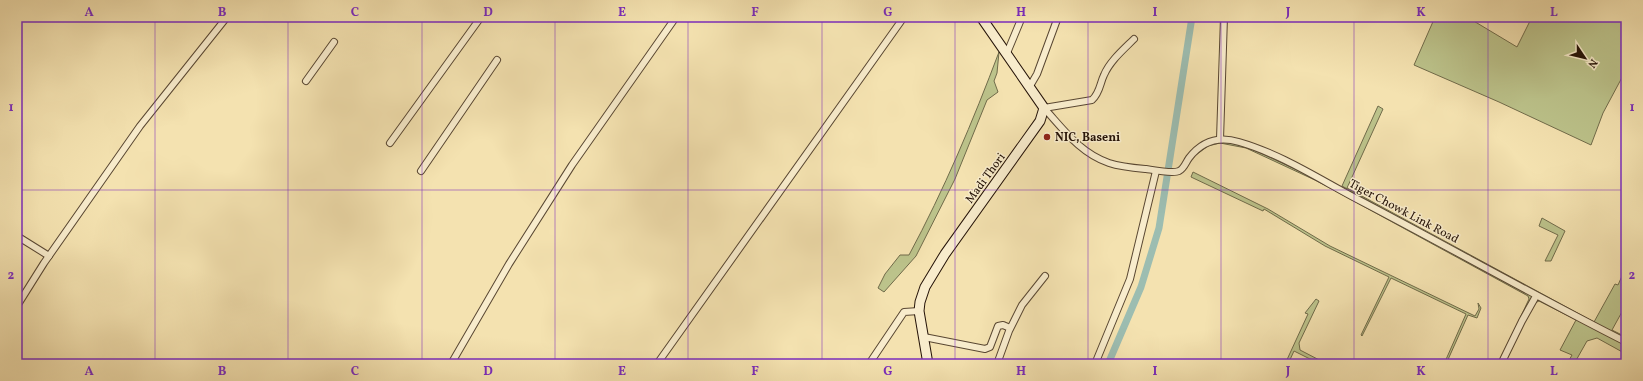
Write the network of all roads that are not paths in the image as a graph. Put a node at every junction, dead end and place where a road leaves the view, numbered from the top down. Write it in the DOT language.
graph roads {
  1 [pos="227,17"];
  2 [pos="481,17"];
  3 [pos="904,17"];
  4 [pos="981,17"];
  5 [pos="1022,17"];
  6 [pos="1058,17"];
  7 [pos="1224,17"];
  8 [pos="673,18"];
  9 [pos="1134,39"];
  10 [pos="334,42"];
  11 [pos="1007,53"];
  12 [pos="497,60"];
  13 [pos="306,82"];
  14 [pos="1030,86"];
  15 [pos="1044,108"];
  16 [pos="1220,139"];
  17 [pos="390,143"];
  18 [pos="1159,170"];
  19 [pos="421,171"];
  20 [pos="17,236"];
  21 [pos="49,256"];
  22 [pos="1045,276"];
  23 [pos="1536,296"];
  24 [pos="17,306"];
  25 [pos="919,311"];
  26 [pos="1010,328"];
  27 [pos="924,337"];
  28 [pos="1626,342"];
  29 [pos="875,354"];
  30 [pos="451,364"];
  31 [pos="657,364"];
  32 [pos="869,364"];
  33 [pos="874,364"];
  34 [pos="928,364"];
  35 [pos="997,364"];
  36 [pos="1095,364"];
  37 [pos="1501,364"];
  1 -- 21 [label="street"];
  2 -- 17 [label="street"];
  3 -- 31 [label="street"];
  4 -- 11 [label="main road"];
  5 -- 11 [label="street"];
  6 -- 14 [label="street"];
  7 -- 16 [label="street"];
  8 -- 30 [label="street"];
  9 -- 15 [label="street"];
  10 -- 13 [label="street"];
  11 -- 14 [label="main road"];
  12 -- 19 [label="street"];
  14 -- 15 [label="main road"];
  15 -- 18 [label="street"];
  15 -- 25 [label="main road, Madi Thori"];
  16 -- 18 [label="street, Tiger Chowk Link Road"];
  16 -- 23 [label="street, Tiger Chowk Link Road"];
  18 -- 36 [label="street"];
  20 -- 21 [label="street"];
  21 -- 24 [label="street"];
  22 -- 26 [label="street"];
  23 -- 28 [label="street, Tiger Chowk Link Road"];
  23 -- 37 [label="street"];
  25 -- 27 [label="main road, Madi Thori"];
  25 -- 29 [label="street"];
  26 -- 27 [label="street"];
  26 -- 35 [label="street"];
  27 -- 34 [label="main road, Madi Thori"];
  29 -- 32 [label="street"];
  29 -- 33 [label="street"];
}
